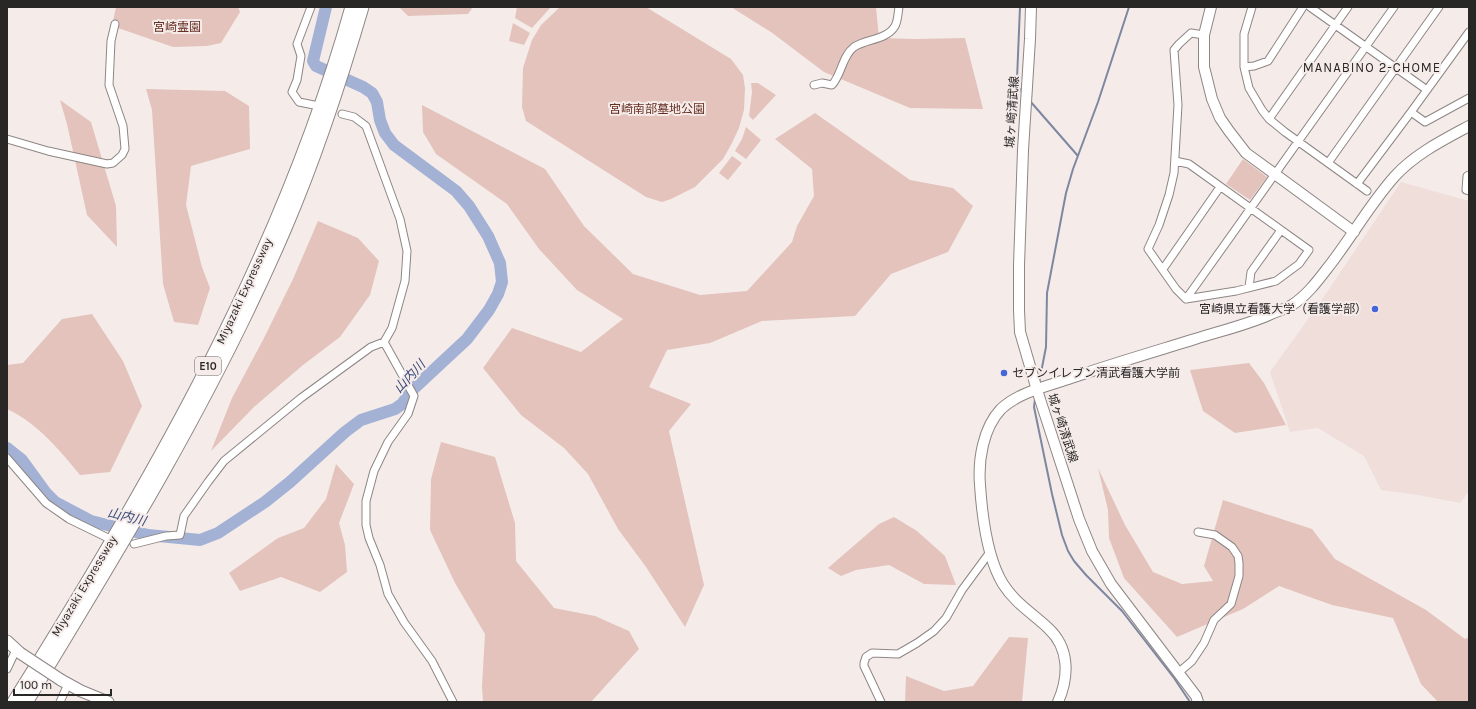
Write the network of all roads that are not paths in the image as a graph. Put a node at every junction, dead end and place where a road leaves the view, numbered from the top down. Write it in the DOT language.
graph roads {
  1 [pos="311,7"];
  2 [pos="352,7"];
  3 [pos="362,7"];
  4 [pos="899,7"];
  5 [pos="1031,7"];
  6 [pos="1211,7"];
  7 [pos="1252,7"];
  8 [pos="1303,7"];
  9 [pos="1310,7"];
  10 [pos="1348,7"];
  11 [pos="1394,7"];
  12 [pos="1439,7"];
  13 [pos="116,24"];
  14 [pos="1335,25"];
  15 [pos="1204,35"];
  16 [pos="1468,37"];
  17 [pos="1366,46"];
  18 [pos="1244,67"];
  19 [pos="1395,68"];
  20 [pos="814,85"];
  21 [pos="1427,90"];
  22 [pos="1469,98"];
  23 [pos="314,105"];
  24 [pos="1411,112"];
  25 [pos="342,114"];
  26 [pos="1269,119"];
  27 [pos="1469,126"];
  28 [pos="7,139"];
  29 [pos="1298,141"];
  30 [pos="1175,161"];
  31 [pos="1328,163"];
  32 [pos="1274,174"];
  33 [pos="1469,175"];
  34 [pos="1357,184"];
  35 [pos="1220,187"];
  36 [pos="1367,191"];
  37 [pos="1469,191"];
  38 [pos="1250,208"];
  39 [pos="1281,230"];
  40 [pos="1354,232"];
  41 [pos="1163,269"];
  42 [pos="1249,287"];
  43 [pos="1186,299"];
  44 [pos="384,342"];
  45 [pos="1036,387"];
  46 [pos="7,458"];
  47 [pos="1198,532"];
  48 [pos="106,537"];
  49 [pos="134,544"];
  50 [pos="990,552"];
  51 [pos="68,614"];
  52 [pos="12,648"];
  53 [pos="7,669"];
  54 [pos="1178,673"];
  55 [pos="64,682"];
  56 [pos="7,702"];
  57 [pos="14,702"];
  58 [pos="26,702"];
  59 [pos="60,702"];
  60 [pos="108,702"];
  61 [pos="453,702"];
  62 [pos="881,702"];
  63 [pos="1058,702"];
  64 [pos="1198,702"];
  1 -- 23 [label="street"];
  2 -- 51 [label="highway, Miyazaki Expressway / E10"];
  3 -- 58 [label="highway, Miyazaki Expressway / E10"];
  4 -- 20 [label="street"];
  5 -- 45 [label="street, 城ヶ崎清武線"];
  6 -- 15 [label="street"];
  7 -- 18 [label="street"];
  8 -- 18 [label="street"];
  9 -- 14 [label="street"];
  10 -- 14 [label="street"];
  11 -- 17 [label="street"];
  12 -- 19 [label="street"];
  13 -- 28 [label="street"];
  14 -- 17 [label="street"];
  14 -- 26 [label="street"];
  15 -- 30 [label="street"];
  15 -- 32 [label="street"];
  16 -- 21 [label="street"];
  17 -- 19 [label="street"];
  17 -- 29 [label="street"];
  18 -- 26 [label="street"];
  19 -- 21 [label="street"];
  19 -- 31 [label="street"];
  21 -- 24 [label="street"];
  22 -- 24 [label="street"];
  24 -- 34 [label="street"];
  25 -- 44 [label="street"];
  26 -- 29 [label="street"];
  27 -- 40 [label="street"];
  29 -- 31 [label="street"];
  29 -- 32 [label="street"];
  30 -- 35 [label="street"];
  30 -- 41 [label="street"];
  31 -- 34 [label="street"];
  32 -- 38 [label="street"];
  32 -- 40 [label="street"];
  33 -- 37 [label="street"];
  34 -- 36 [label="street"];
  35 -- 38 [label="street"];
  35 -- 41 [label="street"];
  38 -- 39 [label="street"];
  38 -- 43 [label="street"];
  39 -- 42 [label="street"];
  39 -- 42 [label="street"];
  40 -- 45 [label="street"];
  41 -- 43 [label="street"];
  42 -- 43 [label="street"];
  44 -- 49 [label="street"];
  44 -- 61 [label="street"];
  45 -- 50 [label="street"];
  45 -- 54 [label="street, 城ヶ崎清武線"];
  46 -- 48 [label="street"];
  47 -- 54 [label="street"];
  50 -- 62 [label="street"];
  50 -- 63 [label="street"];
  51 -- 56 [label="highway"];
  51 -- 57 [label="highway, Miyazaki Expressway / E10"];
  52 -- 53 [label="street"];
  52 -- 55 [label="main road, bridge"];
  54 -- 64 [label="street, 城ヶ崎清武線"];
  55 -- 59 [label="street"];
  55 -- 60 [label="main road"];
}
